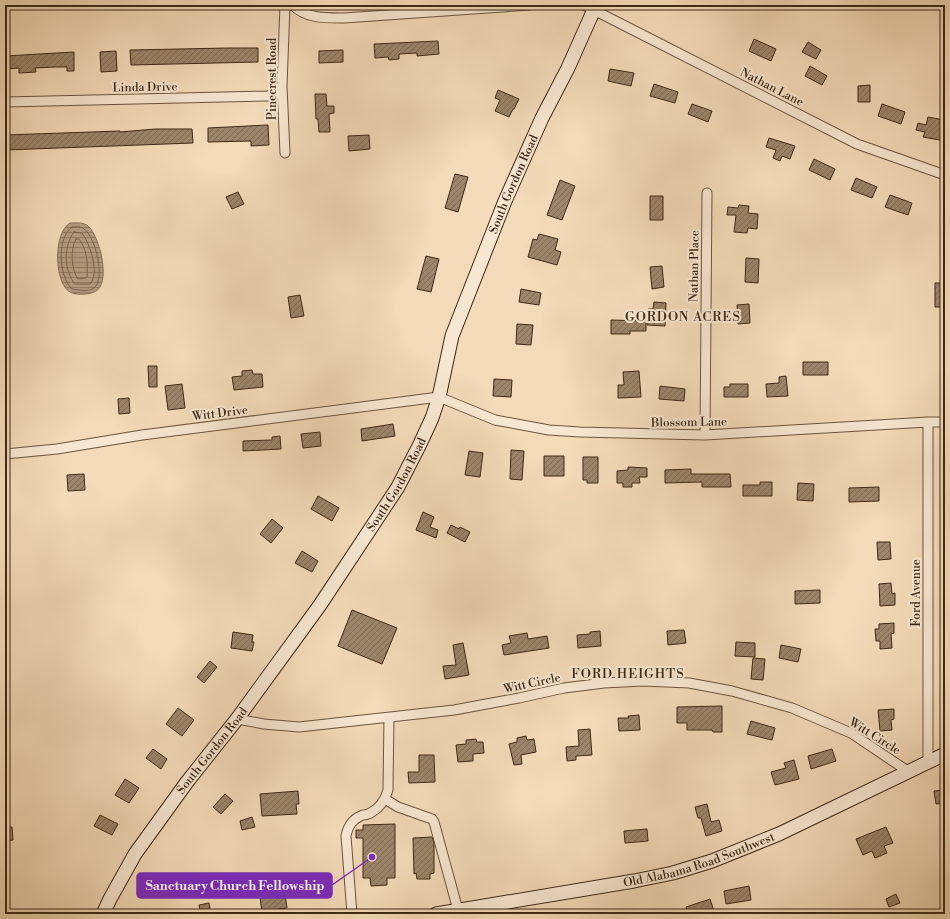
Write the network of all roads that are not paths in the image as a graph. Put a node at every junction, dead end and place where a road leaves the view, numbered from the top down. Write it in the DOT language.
graph roads {
  1 [pos="285,5"];
  2 [pos="293,5"];
  3 [pos="530,5"];
  4 [pos="591,7"];
  5 [pos="282,86"];
  6 [pos="5,102"];
  7 [pos="285,152"];
  8 [pos="945,175"];
  9 [pos="707,193"];
  10 [pos="439,398"];
  11 [pos="928,422"];
  12 [pos="945,422"];
  13 [pos="704,435"];
  14 [pos="5,454"];
  15 [pos="389,718"];
  16 [pos="237,719"];
  17 [pos="945,754"];
  18 [pos="928,763"];
  19 [pos="910,772"];
  20 [pos="385,799"];
  21 [pos="458,910"];
  22 [pos="103,914"];
  23 [pos="352,914"];
  24 [pos="436,914"];
  1 -- 5 [label="street, Pinecrest Road"];
  2 -- 3 [label="street"];
  4 -- 8 [label="street, Nathan Lane"];
  4 -- 10 [label="street, South Gordon Road"];
  5 -- 6 [label="street, Linda Drive"];
  5 -- 7 [label="street, Pinecrest Road"];
  9 -- 13 [label="street, Nathan Place"];
  10 -- 13 [label="street, Blossom Lane"];
  10 -- 14 [label="street, Witt Drive"];
  10 -- 16 [label="street, South Gordon Road"];
  11 -- 12 [label="street, Blossom Lane"];
  11 -- 13 [label="street, Blossom Lane"];
  11 -- 18 [label="street, Ford Avenue"];
  15 -- 16 [label="street, Witt Circle"];
  15 -- 19 [label="street, Witt Circle"];
  15 -- 20 [label="street"];
  16 -- 22 [label="street, South Gordon Road"];
  17 -- 18 [label="street, Old Alabama Road Southwest"];
  18 -- 19 [label="street, Old Alabama Road Southwest"];
  19 -- 21 [label="street, Old Alabama Road Southwest"];
  20 -- 21 [label="street"];
  20 -- 23 [label="street"];
  21 -- 24 [label="street, Old Alabama Road Southwest"];
}
